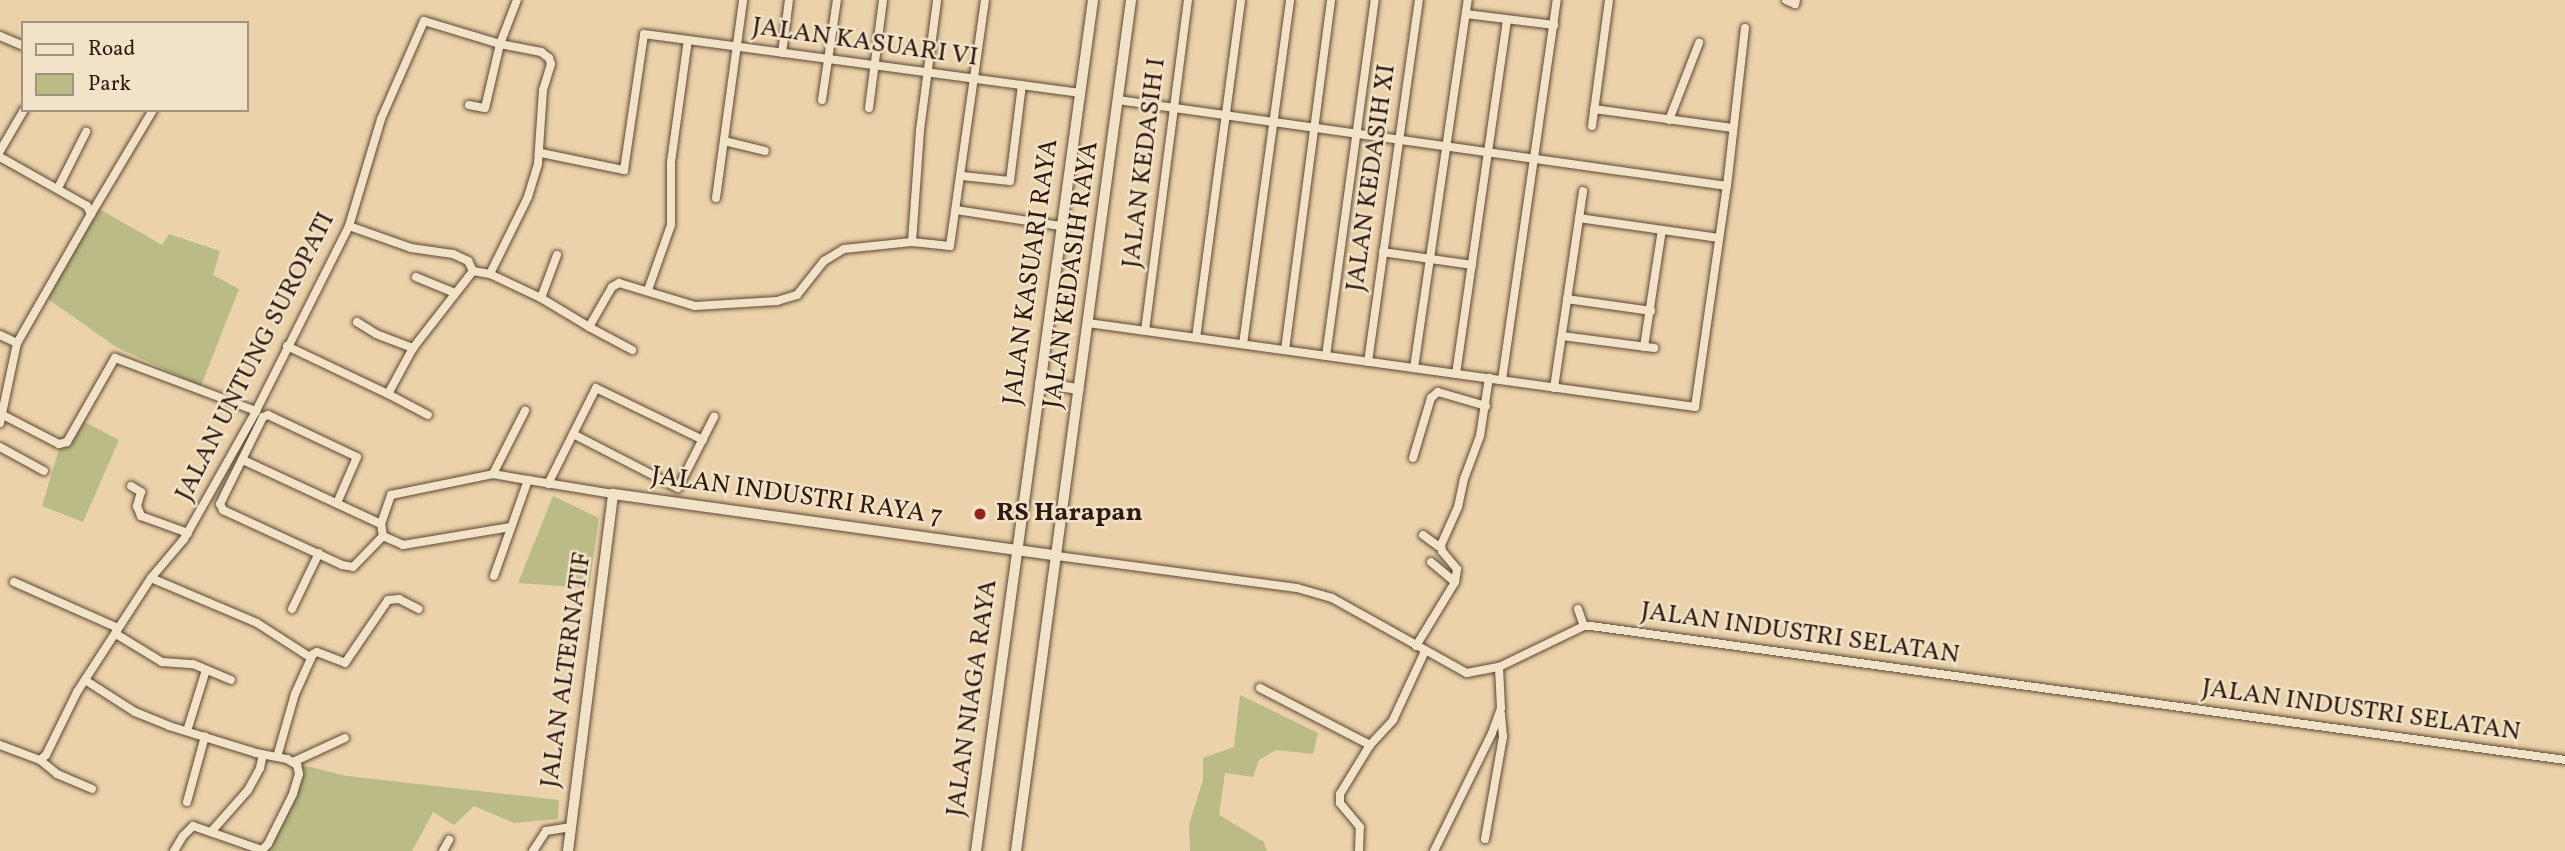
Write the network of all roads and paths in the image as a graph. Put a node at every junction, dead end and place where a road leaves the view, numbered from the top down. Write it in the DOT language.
graph roads {
  1 [pos="517,0"];
  2 [pos="743,0"];
  3 [pos="789,0"];
  4 [pos="837,0"];
  5 [pos="883,0"];
  6 [pos="937,0"];
  7 [pos="985,0"];
  8 [pos="1093,0"];
  9 [pos="1131,0"];
  10 [pos="1188,0"];
  11 [pos="1241,0"];
  12 [pos="1290,0"];
  13 [pos="1331,0"];
  14 [pos="1375,0"];
  15 [pos="1419,0"];
  16 [pos="1468,0"];
  17 [pos="1557,0"];
  18 [pos="1609,0"];
  19 [pos="1786,0"];
  20 [pos="1796,0"];
  21 [pos="1466,14"];
  22 [pos="1507,20"];
  23 [pos="1553,25"];
  24 [pos="1745,28"];
  25 [pos="0,36"];
  26 [pos="688,40"];
  27 [pos="1699,43"];
  28 [pos="500,44"];
  29 [pos="21,45"];
  30 [pos="737,47"];
  31 [pos="782,53"];
  32 [pos="828,59"];
  33 [pos="874,65"];
  34 [pos="926,72"];
  35 [pos="975,79"];
  36 [pos="1022,85"];
  37 [pos="1080,93"];
  38 [pos="822,100"];
  39 [pos="1118,100"];
  40 [pos="469,105"];
  41 [pos="869,108"];
  42 [pos="1173,108"];
  43 [pos="1594,109"];
  44 [pos="23,112"];
  45 [pos="152,112"];
  46 [pos="1227,115"];
  47 [pos="1669,120"];
  48 [pos="1273,122"];
  49 [pos="1592,126"];
  50 [pos="1315,127"];
  51 [pos="1733,128"];
  52 [pos="86,132"];
  53 [pos="1356,134"];
  54 [pos="1398,139"];
  55 [pos="724,141"];
  56 [pos="1446,146"];
  57 [pos="0,150"];
  58 [pos="765,151"];
  59 [pos="1488,152"];
  60 [pos="541,153"];
  61 [pos="0,157"];
  62 [pos="1534,158"];
  63 [pos="962,176"];
  64 [pos="1727,186"];
  65 [pos="58,188"];
  66 [pos="1583,191"];
  67 [pos="716,198"];
  68 [pos="956,210"];
  69 [pos="91,214"];
  70 [pos="1579,218"];
  71 [pos="349,226"];
  72 [pos="1061,226"];
  73 [pos="1662,230"];
  74 [pos="1719,238"];
  75 [pos="912,243"];
  76 [pos="1383,252"];
  77 [pos="557,255"];
  78 [pos="1430,259"];
  79 [pos="1472,265"];
  80 [pos="473,271"];
  81 [pos="489,274"];
  82 [pos="416,277"];
  83 [pos="648,290"];
  84 [pos="455,293"];
  85 [pos="541,298"];
  86 [pos="1567,299"];
  87 [pos="1651,311"];
  88 [pos="357,323"];
  89 [pos="1088,323"];
  90 [pos="589,327"];
  91 [pos="1145,331"];
  92 [pos="0,335"];
  93 [pos="1562,335"];
  94 [pos="1196,338"];
  95 [pos="17,343"];
  96 [pos="1242,344"];
  97 [pos="287,346"];
  98 [pos="413,348"];
  99 [pos="632,350"];
  100 [pos="1285,350"];
  101 [pos="1326,356"];
  102 [pos="1368,362"];
  103 [pos="1414,368"];
  104 [pos="1456,374"];
  105 [pos="1489,379"];
  106 [pos="1502,380"];
  107 [pos="1040,383"];
  108 [pos="1554,388"];
  109 [pos="1079,389"];
  110 [pos="388,394"];
  111 [pos="3,400"];
  112 [pos="1486,407"];
  113 [pos="256,411"];
  114 [pos="526,411"];
  115 [pos="428,415"];
  116 [pos="714,417"];
  117 [pos="2,419"];
  118 [pos="573,434"];
  119 [pos="703,440"];
  120 [pos="0,447"];
  121 [pos="1413,458"];
  122 [pos="243,460"];
  123 [pos="44,471"];
  124 [pos="493,474"];
  125 [pos="528,480"];
  126 [pos="548,484"];
  127 [pos="131,486"];
  128 [pos="613,494"];
  129 [pos="337,503"];
  130 [pos="381,524"];
  131 [pos="511,527"];
  132 [pos="188,533"];
  133 [pos="1423,534"];
  134 [pos="383,536"];
  135 [pos="1441,548"];
  136 [pos="1016,551"];
  137 [pos="319,553"];
  138 [pos="1057,556"];
  139 [pos="1431,562"];
  140 [pos="494,576"];
  141 [pos="151,578"];
  142 [pos="14,582"];
  143 [pos="1455,582"];
  144 [pos="419,608"];
  145 [pos="292,609"];
  146 [pos="1578,609"];
  147 [pos="1584,626"];
  148 [pos="117,631"];
  149 [pos="1421,648"];
  150 [pos="310,657"];
  151 [pos="1499,667"];
  152 [pos="206,670"];
  153 [pos="85,680"];
  154 [pos="231,680"];
  155 [pos="1260,688"];
  156 [pos="1501,708"];
  157 [pos="187,731"];
  158 [pos="205,736"];
  159 [pos="345,738"];
  160 [pos="0,745"];
  161 [pos="1370,745"];
  162 [pos="263,754"];
  163 [pos="277,757"];
  164 [pos="40,760"];
  165 [pos="2565,760"];
  166 [pos="293,762"];
  167 [pos="92,789"];
  168 [pos="187,802"];
  169 [pos="570,827"];
  170 [pos="211,832"];
  171 [pos="1485,839"];
  172 [pos="449,840"];
  173 [pos="265,849"];
  174 [pos="174,851"];
  175 [pos="443,851"];
  176 [pos="533,851"];
  177 [pos="568,851"];
  178 [pos="975,851"];
  179 [pos="1016,851"];
  180 [pos="1359,851"];
  181 [pos="1434,851"];
  1 -- 28 [label="street"];
  2 -- 30 [label="street"];
  3 -- 31 [label="street"];
  4 -- 32 [label="street"];
  5 -- 33 [label="street"];
  6 -- 34 [label="street"];
  7 -- 35 [label="street"];
  8 -- 37 [label="main road, JALAN KASUARI RAYA"];
  9 -- 39 [label="main road, JALAN KEDASIH RAYA"];
  10 -- 42 [label="street, JALAN KEDASIH I"];
  11 -- 46 [label="street"];
  12 -- 48 [label="street"];
  13 -- 50 [label="street"];
  14 -- 53 [label="street"];
  15 -- 54 [label="street, JALAN KEDASIH XI"];
  16 -- 21 [label="street"];
  17 -- 23 [label="street"];
  18 -- 43 [label="street"];
  19 -- 20 [label="street"];
  21 -- 22 [label="street"];
  21 -- 56 [label="street"];
  22 -- 23 [label="street"];
  22 -- 59 [label="street"];
  23 -- 62 [label="street"];
  24 -- 51 [label="street"];
  25 -- 29 [label="street"];
  26 -- 30 [label="street, JALAN KASUARI VI"];
  26 -- 60 [label="street, JALAN KASUARI VI"];
  26 -- 83 [label="street"];
  27 -- 47 [label="street"];
  28 -- 40 [label="street"];
  28 -- 60 [label="street"];
  28 -- 71 [label="street, JALAN UNTUNG SUROPATI"];
  30 -- 31 [label="street, JALAN KASUARI VI"];
  30 -- 55 [label="street"];
  31 -- 32 [label="street, JALAN KASUARI VI"];
  32 -- 33 [label="street, JALAN KASUARI VI"];
  32 -- 38 [label="street"];
  33 -- 34 [label="street, JALAN KASUARI VI"];
  33 -- 41 [label="street"];
  34 -- 35 [label="street, JALAN KASUARI VI"];
  34 -- 75 [label="street"];
  35 -- 36 [label="street, JALAN KASUARI VI"];
  35 -- 63 [label="street"];
  36 -- 37 [label="street, JALAN KASUARI VI"];
  36 -- 63 [label="street"];
  37 -- 72 [label="main road, JALAN KASUARI RAYA"];
  39 -- 42 [label="street"];
  39 -- 89 [label="main road, JALAN KEDASIH RAYA"];
  42 -- 46 [label="street"];
  42 -- 91 [label="street, JALAN KEDASIH I"];
  43 -- 47 [label="street"];
  43 -- 49 [label="street"];
  44 -- 57 [label="street"];
  45 -- 69 [label="street"];
  46 -- 48 [label="street"];
  46 -- 94 [label="street"];
  47 -- 51 [label="street"];
  48 -- 50 [label="street"];
  48 -- 96 [label="street"];
  50 -- 53 [label="street"];
  50 -- 100 [label="street"];
  51 -- 64 [label="street"];
  52 -- 65 [label="street"];
  53 -- 54 [label="street"];
  53 -- 101 [label="street"];
  54 -- 56 [label="street"];
  54 -- 76 [label="street, JALAN KEDASIH XI"];
  55 -- 58 [label="street"];
  55 -- 67 [label="street"];
  56 -- 59 [label="street"];
  56 -- 78 [label="street"];
  59 -- 62 [label="street"];
  59 -- 79 [label="street"];
  60 -- 81 [label="street"];
  61 -- 65 [label="street"];
  62 -- 64 [label="street"];
  62 -- 106 [label="street"];
  63 -- 68 [label="street"];
  64 -- 74 [label="street"];
  65 -- 69 [label="street"];
  66 -- 70 [label="street"];
  68 -- 72 [label="street"];
  68 -- 75 [label="street"];
  69 -- 95 [label="street"];
  70 -- 73 [label="street"];
  70 -- 86 [label="street"];
  71 -- 80 [label="street"];
  71 -- 97 [label="street, JALAN UNTUNG SUROPATI"];
  72 -- 107 [label="main road, JALAN KASUARI RAYA"];
  73 -- 74 [label="street"];
  73 -- 87 [label="street"];
  74 -- 108 [label="street"];
  75 -- 83 [label="street"];
  76 -- 78 [label="street"];
  76 -- 102 [label="street, JALAN KEDASIH XI"];
  77 -- 85 [label="street"];
  78 -- 79 [label="street"];
  78 -- 103 [label="street"];
  79 -- 104 [label="street"];
  80 -- 81 [label="street"];
  80 -- 84 [label="street"];
  81 -- 85 [label="street"];
  82 -- 84 [label="street"];
  83 -- 90 [label="street"];
  84 -- 98 [label="street"];
  85 -- 90 [label="street"];
  86 -- 87 [label="street"];
  86 -- 93 [label="street"];
  87 -- 93 [label="street"];
  88 -- 98 [label="street"];
  89 -- 91 [label="street"];
  89 -- 109 [label="main road, JALAN KEDASIH RAYA"];
  90 -- 99 [label="street"];
  91 -- 94 [label="street"];
  92 -- 95 [label="street"];
  93 -- 108 [label="street"];
  94 -- 96 [label="street"];
  95 -- 111 [label="street"];
  96 -- 100 [label="street"];
  97 -- 110 [label="street"];
  97 -- 113 [label="street, JALAN UNTUNG SUROPATI"];
  98 -- 110 [label="street"];
  100 -- 101 [label="street"];
  101 -- 102 [label="street"];
  102 -- 103 [label="street"];
  103 -- 104 [label="street"];
  104 -- 105 [label="street"];
  105 -- 106 [label="street"];
  105 -- 112 [label="street"];
  106 -- 108 [label="street"];
  107 -- 109 [label="main road"];
  107 -- 136 [label="main road, JALAN KASUARI RAYA"];
  109 -- 138 [label="main road, JALAN KEDASIH RAYA"];
  110 -- 115 [label="street"];
  111 -- 117 [label="street"];
  112 -- 121 [label="street"];
  112 -- 135 [label="street"];
  113 -- 117 [label="street"];
  113 -- 132 [label="street, JALAN UNTUNG SUROPATI"];
  114 -- 124 [label="street"];
  116 -- 119 [label="street"];
  118 -- 119 [label="street"];
  118 -- 119 [label="street"];
  118 -- 126 [label="street"];
  120 -- 123 [label="street"];
  122 -- 129 [label="street"];
  122 -- 129 [label="street"];
  122 -- 137 [label="street"];
  124 -- 125 [label="street"];
  124 -- 130 [label="street"];
  125 -- 126 [label="street"];
  125 -- 131 [label="street"];
  126 -- 128 [label="street"];
  127 -- 132 [label="street"];
  128 -- 136 [label="main road, JALAN INDUSTRI RAYA 7"];
  128 -- 169 [label="main road, JALAN ALTERNATIF"];
  129 -- 130 [label="street"];
  130 -- 134 [label="street"];
  131 -- 134 [label="street"];
  131 -- 140 [label="street"];
  132 -- 141 [label="street, JALAN UNTUNG SUROPATI"];
  133 -- 135 [label="street"];
  134 -- 137 [label="street"];
  135 -- 143 [label="street"];
  136 -- 138 [label="main road, JALAN INDUSTRI RAYA 7"];
  136 -- 178 [label="main road, JALAN NIAGA RAYA"];
  137 -- 145 [label="street"];
  138 -- 149 [label="street"];
  138 -- 179 [label="main road"];
  139 -- 143 [label="street"];
  141 -- 148 [label="street, JALAN UNTUNG SUROPATI"];
  141 -- 150 [label="street"];
  142 -- 148 [label="street"];
  143 -- 149 [label="street"];
  144 -- 150 [label="street"];
  146 -- 147 [label="street"];
  147 -- 151 [label="street"];
  147 -- 165 [label="street, JALAN INDUSTRI SELATAN"];
  148 -- 152 [label="street"];
  148 -- 153 [label="street, JALAN UNTUNG SUROPATI"];
  149 -- 151 [label="street"];
  149 -- 161 [label="street"];
  150 -- 163 [label="street"];
  151 -- 156 [label="street"];
  152 -- 154 [label="street"];
  152 -- 157 [label="street"];
  153 -- 157 [label="street"];
  153 -- 164 [label="street, JALAN UNTUNG SUROPATI"];
  155 -- 161 [label="street"];
  156 -- 171 [label="street"];
  156 -- 181 [label="street"];
  157 -- 158 [label="street"];
  158 -- 162 [label="street"];
  158 -- 168 [label="street"];
  159 -- 166 [label="street"];
  160 -- 164 [label="street"];
  161 -- 180 [label="street"];
  162 -- 163 [label="street"];
  162 -- 170 [label="street"];
  163 -- 166 [label="street"];
  164 -- 167 [label="street"];
  166 -- 173 [label="street"];
  169 -- 176 [label="street"];
  169 -- 177 [label="main road, JALAN ALTERNATIF"];
  170 -- 173 [label="street"];
  170 -- 174 [label="street"];
  172 -- 175 [label="street"];
}
